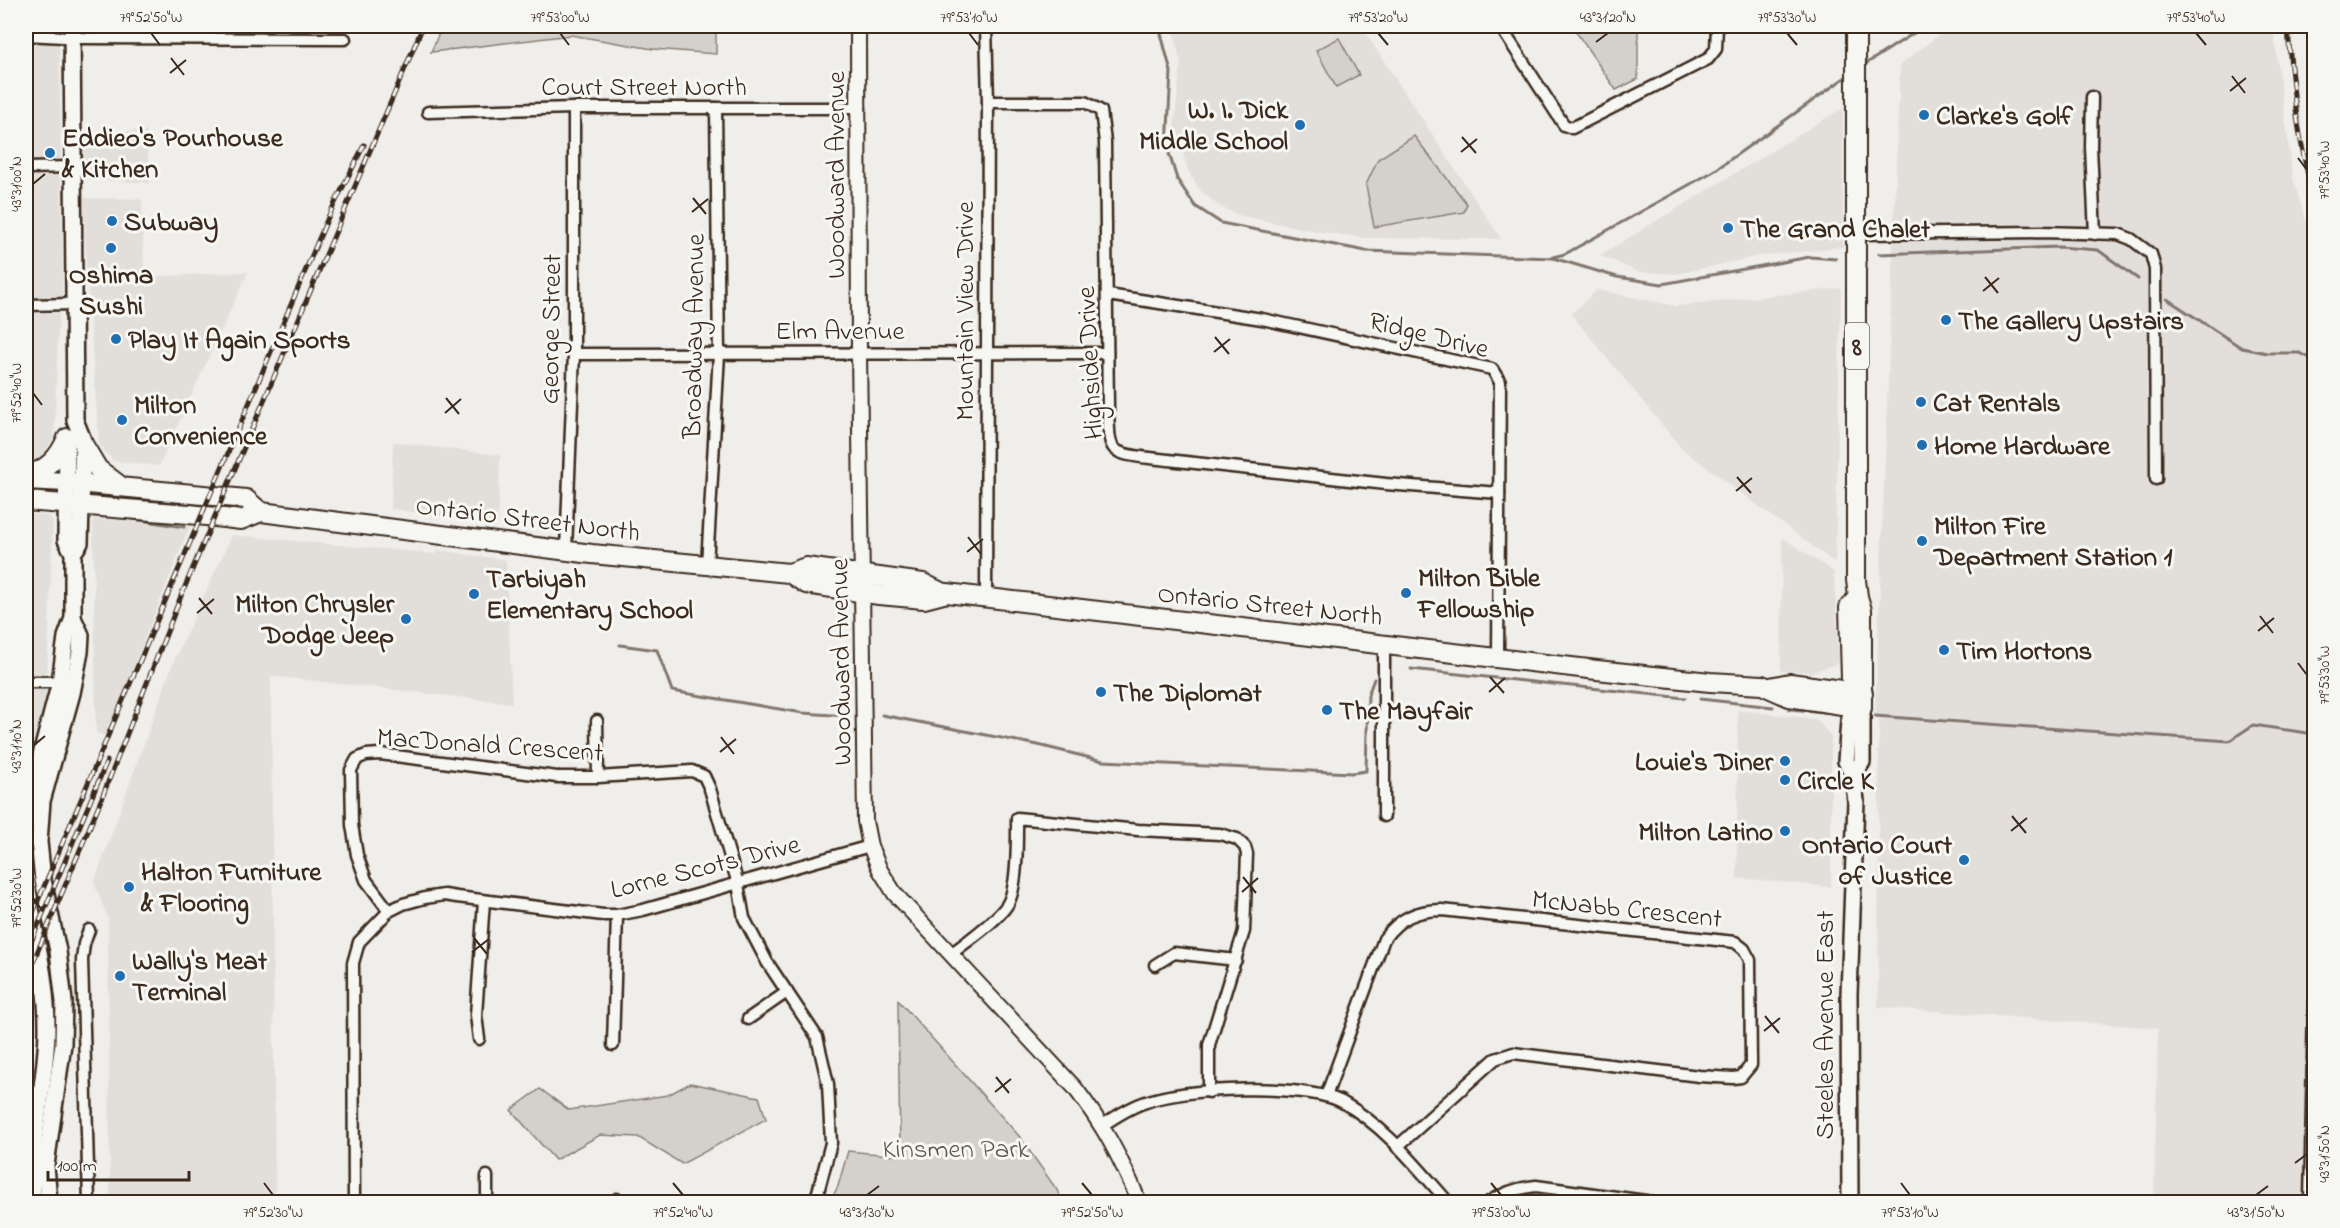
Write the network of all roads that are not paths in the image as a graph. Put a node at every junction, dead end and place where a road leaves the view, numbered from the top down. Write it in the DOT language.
graph roads {
  1 [pos="858,26"];
  2 [pos="986,26"];
  3 [pos="1500,26"];
  4 [pos="1717,26"];
  5 [pos="1856,26"];
  6 [pos="72,32"];
  7 [pos="26,35"];
  8 [pos="345,39"];
  9 [pos="2091,97"];
  10 [pos="988,102"];
  11 [pos="574,108"];
  12 [pos="716,108"];
  13 [pos="860,108"];
  14 [pos="428,112"];
  15 [pos="72,166"];
  16 [pos="26,168"];
  17 [pos="1857,234"];
  18 [pos="2094,234"];
  19 [pos="1108,295"];
  20 [pos="74,304"];
  21 [pos="26,305"];
  22 [pos="859,352"];
  23 [pos="986,353"];
  24 [pos="1107,353"];
  25 [pos="574,354"];
  26 [pos="719,354"];
  27 [pos="75,441"];
  28 [pos="26,476"];
  29 [pos="2156,479"];
  30 [pos="26,480"];
  31 [pos="74,483"];
  32 [pos="122,487"];
  33 [pos="1499,493"];
  34 [pos="26,501"];
  35 [pos="74,505"];
  36 [pos="261,512"];
  37 [pos="566,550"];
  38 [pos="707,565"];
  39 [pos="863,584"];
  40 [pos="986,597"];
  41 [pos="1384,644"];
  42 [pos="1498,657"];
  43 [pos="26,682"];
  44 [pos="67,682"];
  45 [pos="1856,700"];
  46 [pos="597,721"];
  47 [pos="598,777"];
  48 [pos="1384,816"];
  49 [pos="26,824"];
  50 [pos="870,846"];
  51 [pos="26,877"];
  52 [pos="738,884"];
  53 [pos="484,901"];
  54 [pos="389,911"];
  55 [pos="617,915"];
  56 [pos="89,930"];
  57 [pos="951,954"];
  58 [pos="1236,960"];
  59 [pos="1155,965"];
  60 [pos="787,992"];
  61 [pos="2314,1001"];
  62 [pos="748,1020"];
  63 [pos="479,1039"];
  64 [pos="613,1045"];
  65 [pos="1209,1092"];
  66 [pos="1326,1096"];
  67 [pos="1103,1125"];
  68 [pos="1397,1147"];
  69 [pos="487,1176"];
  70 [pos="34,1203"];
  71 [pos="49,1203"];
  72 [pos="89,1203"];
  73 [pos="354,1203"];
  74 [pos="487,1203"];
  75 [pos="813,1203"];
  76 [pos="1139,1203"];
  77 [pos="1448,1203"];
  78 [pos="1489,1203"];
  79 [pos="1653,1203"];
  80 [pos="1850,1203"];
  81 [pos="2310,1203"];
  1 -- 13 [label="street, Woodward Avenue"];
  2 -- 10 [label="street, Mountain View Drive"];
  3 -- 4 [label="street"];
  5 -- 17 [label="main road, Steeles Avenue East / 8"];
  6 -- 7 [label="street"];
  6 -- 8 [label="street"];
  6 -- 15 [label="main road"];
  9 -- 18 [label="street"];
  10 -- 19 [label="street, Highside Drive"];
  10 -- 23 [label="street, Mountain View Drive"];
  11 -- 12 [label="street, Court Street North"];
  11 -- 14 [label="street, Court Street North"];
  11 -- 25 [label="street, George Street"];
  12 -- 13 [label="street, Court Street North"];
  12 -- 26 [label="street, Broadway Avenue"];
  13 -- 22 [label="street, Woodward Avenue"];
  15 -- 16 [label="street"];
  15 -- 20 [label="main road"];
  17 -- 18 [label="street"];
  17 -- 45 [label="main road, Steeles Avenue East / 8"];
  18 -- 29 [label="street"];
  19 -- 24 [label="street, Highside Drive"];
  19 -- 33 [label="street, Ridge Drive"];
  20 -- 21 [label="street"];
  20 -- 27 [label="main road"];
  22 -- 23 [label="street, Elm Avenue"];
  22 -- 26 [label="street, Elm Avenue"];
  22 -- 39 [label="street, Woodward Avenue"];
  23 -- 24 [label="street, Elm Avenue"];
  23 -- 40 [label="street, Mountain View Drive"];
  24 -- 33 [label="street, Highside Drive"];
  25 -- 26 [label="street, Elm Avenue"];
  25 -- 37 [label="street, George Street"];
  26 -- 38 [label="street, Broadway Avenue"];
  27 -- 28 [label="main road"];
  27 -- 31 [label="main road"];
  27 -- 32 [label="main road"];
  30 -- 31 [label="main road, Ontario Street North"];
  31 -- 32 [label="main road, Ontario Street North"];
  31 -- 35 [label="main road"];
  32 -- 36 [label="main road, Ontario Street North"];
  33 -- 42 [label="street, Ridge Drive"];
  34 -- 35 [label="main road, Ontario Street North"];
  35 -- 36 [label="main road, Ontario Street North"];
  35 -- 44 [label="main road"];
  36 -- 37 [label="main road, Ontario Street North"];
  37 -- 38 [label="main road, Ontario Street North"];
  38 -- 39 [label="main road, Ontario Street North"];
  39 -- 40 [label="main road, Ontario Street North"];
  39 -- 50 [label="street, Woodward Avenue"];
  40 -- 41 [label="main road, Ontario Street North"];
  41 -- 42 [label="main road, Ontario Street North"];
  41 -- 48 [label="street"];
  42 -- 45 [label="main road, Ontario Street North"];
  43 -- 44 [label="street"];
  44 -- 49 [label="main road"];
  44 -- 71 [label="main road"];
  45 -- 80 [label="main road, Steeles Avenue East / 8"];
  46 -- 47 [label="street"];
  47 -- 52 [label="street, MacDonald Crescent"];
  47 -- 54 [label="street, MacDonald Crescent"];
  50 -- 52 [label="street, Lorne Scots Drive"];
  50 -- 57 [label="street, Woodward Avenue"];
  51 -- 70 [label="main road"];
  52 -- 55 [label="street, Lorne Scots Drive"];
  52 -- 60 [label="street, MacDonald Crescent"];
  53 -- 54 [label="street, Lorne Scots Drive"];
  53 -- 55 [label="street, Lorne Scots Drive"];
  53 -- 63 [label="street"];
  54 -- 73 [label="street, Lorne Scots Drive"];
  55 -- 64 [label="street"];
  56 -- 72 [label="street"];
  57 -- 58 [label="street"];
  57 -- 67 [label="street, Woodward Avenue"];
  58 -- 59 [label="street"];
  58 -- 65 [label="street"];
  60 -- 62 [label="street"];
  60 -- 75 [label="street, MacDonald Crescent"];
  61 -- 81 [label="street"];
  65 -- 66 [label="street"];
  65 -- 67 [label="street"];
  66 -- 68 [label="street"];
  66 -- 68 [label="street, McNabb Crescent"];
  67 -- 76 [label="street, Woodward Avenue"];
  68 -- 77 [label="street"];
  69 -- 74 [label="street"];
  78 -- 79 [label="street"];
}
